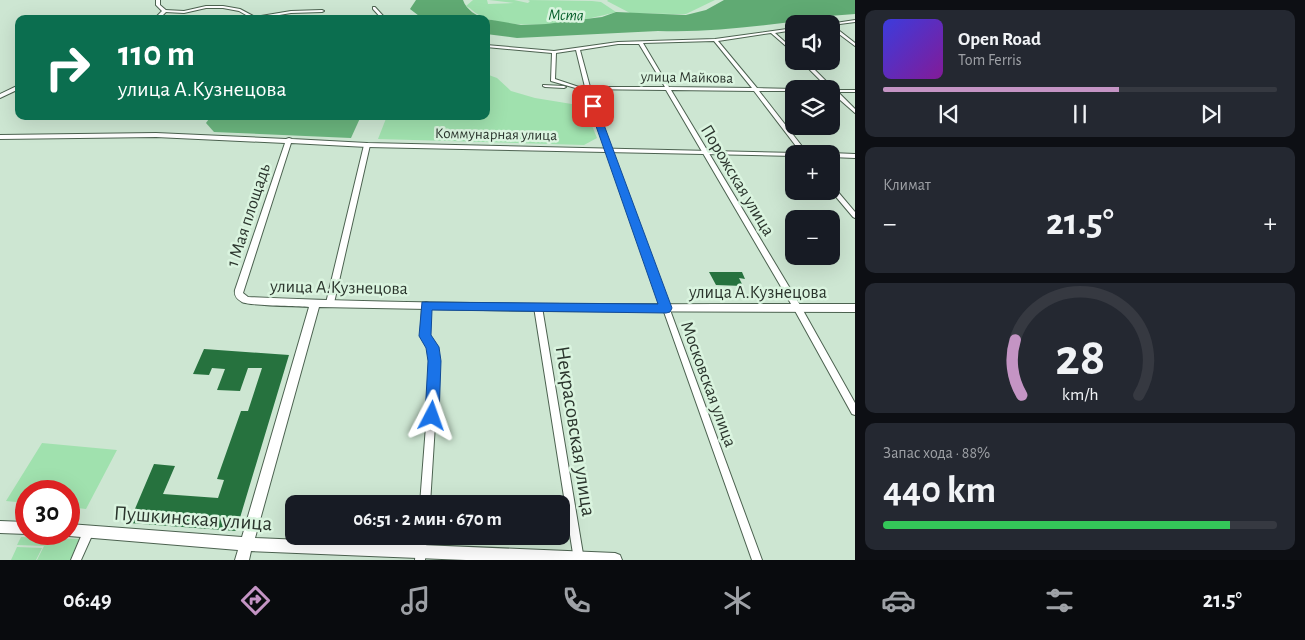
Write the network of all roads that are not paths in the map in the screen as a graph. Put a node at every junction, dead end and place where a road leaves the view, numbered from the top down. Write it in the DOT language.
graph roads {
  1 [pos="158,0"];
  2 [pos="374,8"];
  3 [pos="165,11"];
  4 [pos="322,11"];
  5 [pos="180,12"];
  6 [pos="161,15"];
  7 [pos="169,15"];
  8 [pos="249,15"];
  9 [pos="272,15"];
  10 [pos="380,15"];
  11 [pos="855,21"];
  12 [pos="840,24"];
  13 [pos="785,30"];
  14 [pos="772,32"];
  15 [pos="840,33"];
  16 [pos="715,40"];
  17 [pos="640,42"];
  18 [pos="785,44"];
  19 [pos="490,46"];
  20 [pos="855,46"];
  21 [pos="578,49"];
  22 [pos="554,52"];
  23 [pos="812,70"];
  24 [pos="822,80"];
  25 [pos="545,86"];
  26 [pos="580,88"];
  27 [pos="588,88"];
  28 [pos="667,88"];
  29 [pos="15,89"];
  30 [pos="756,90"];
  31 [pos="785,90"];
  32 [pos="840,91"];
  33 [pos="855,91"];
  34 [pos="0,96"];
  35 [pos="840,98"];
  36 [pos="593,106"];
  37 [pos="855,112"];
  38 [pos="0,137"];
  39 [pos="288,140"];
  40 [pos="366,145"];
  41 [pos="798,145"];
  42 [pos="609,150"];
  43 [pos="704,152"];
  44 [pos="785,154"];
  45 [pos="840,155"];
  46 [pos="855,156"];
  47 [pos="840,198"];
  48 [pos="855,216"];
  49 [pos="243,298"];
  50 [pos="315,303"];
  51 [pos="330,303"];
  52 [pos="426,305"];
  53 [pos="538,307"];
  54 [pos="797,307"];
  55 [pos="666,308"];
  56 [pos="855,308"];
  57 [pos="855,411"];
  58 [pos="426,495"];
  59 [pos="0,527"];
  60 [pos="15,528"];
  61 [pos="80,530"];
  62 [pos="89,530"];
  63 [pos="247,544"];
  64 [pos="420,556"];
  65 [pos="579,559"];
  66 [pos="76,560"];
  67 [pos="242,560"];
  68 [pos="615,560"];
  69 [pos="757,560"];
  1 -- 3 [label="main road"];
  2 -- 10 [label="street"];
  3 -- 5 [label="street"];
  3 -- 6 [label="main road"];
  4 -- 9 [label="street"];
  5 -- 7 [label="street"];
  5 -- 8 [label="street"];
  11 -- 12 [label="street"];
  13 -- 14 [label="street"];
  14 -- 16 [label="street"];
  14 -- 18 [label="street"];
  15 -- 20 [label="street"];
  16 -- 17 [label="street"];
  16 -- 30 [label="street"];
  17 -- 21 [label="street"];
  17 -- 28 [label="street, Порожская улица"];
  19 -- 22 [label="street"];
  21 -- 22 [label="street"];
  21 -- 27 [label="street"];
  22 -- 26 [label="street, улица Майкова"];
  23 -- 24 [label="street"];
  25 -- 26 [label="street, улица Майкова"];
  26 -- 27 [label="street, улица Майкова"];
  27 -- 28 [label="street, улица Майкова"];
  28 -- 30 [label="street, улица Майкова"];
  28 -- 43 [label="street, Порожская улица"];
  29 -- 34 [label="main road"];
  30 -- 31 [label="street, улица Майкова"];
  30 -- 41 [label="street"];
  32 -- 33 [label="street"];
  35 -- 37 [label="street"];
  36 -- 42 [label="street, Московская улица"];
  38 -- 39 [label="main road, Коммунарная улица"];
  39 -- 40 [label="main road, Коммунарная улица"];
  39 -- 49 [label="main road, 1 Мая площадь"];
  40 -- 42 [label="main road, Коммунарная улица"];
  40 -- 51 [label="street"];
  42 -- 43 [label="main road, Коммунарная улица"];
  42 -- 55 [label="street, Московская улица"];
  43 -- 44 [label="main road, Коммунарная улица"];
  43 -- 54 [label="street, Порожская улица"];
  45 -- 46 [label="main road"];
  47 -- 48 [label="street"];
  49 -- 50 [label="main road, улица А.Кузнецова"];
  50 -- 51 [label="main road, улица А.Кузнецова"];
  50 -- 63 [label="main road"];
  51 -- 52 [label="main road, улица А.Кузнецова"];
  52 -- 53 [label="main road, улица А.Кузнецова"];
  52 -- 58 [label="street"];
  53 -- 55 [label="main road, улица А.Кузнецова"];
  53 -- 65 [label="street, Некрасовская улица"];
  54 -- 55 [label="main road, улица А.Кузнецова"];
  54 -- 56 [label="main road, улица А.Кузнецова"];
  54 -- 57 [label="street, Порожская улица"];
  55 -- 69 [label="street, Московская улица"];
  59 -- 60 [label="main road"];
  61 -- 62 [label="main road, Пушкинская улица"];
  62 -- 63 [label="main road, Пушкинская улица"];
  62 -- 66 [label="street"];
  63 -- 64 [label="main road, Пушкинская улица"];
  63 -- 67 [label="main road"];
  64 -- 65 [label="main road, Пушкинская улица"];
  65 -- 68 [label="main road, Пушкинская улица"];
}
